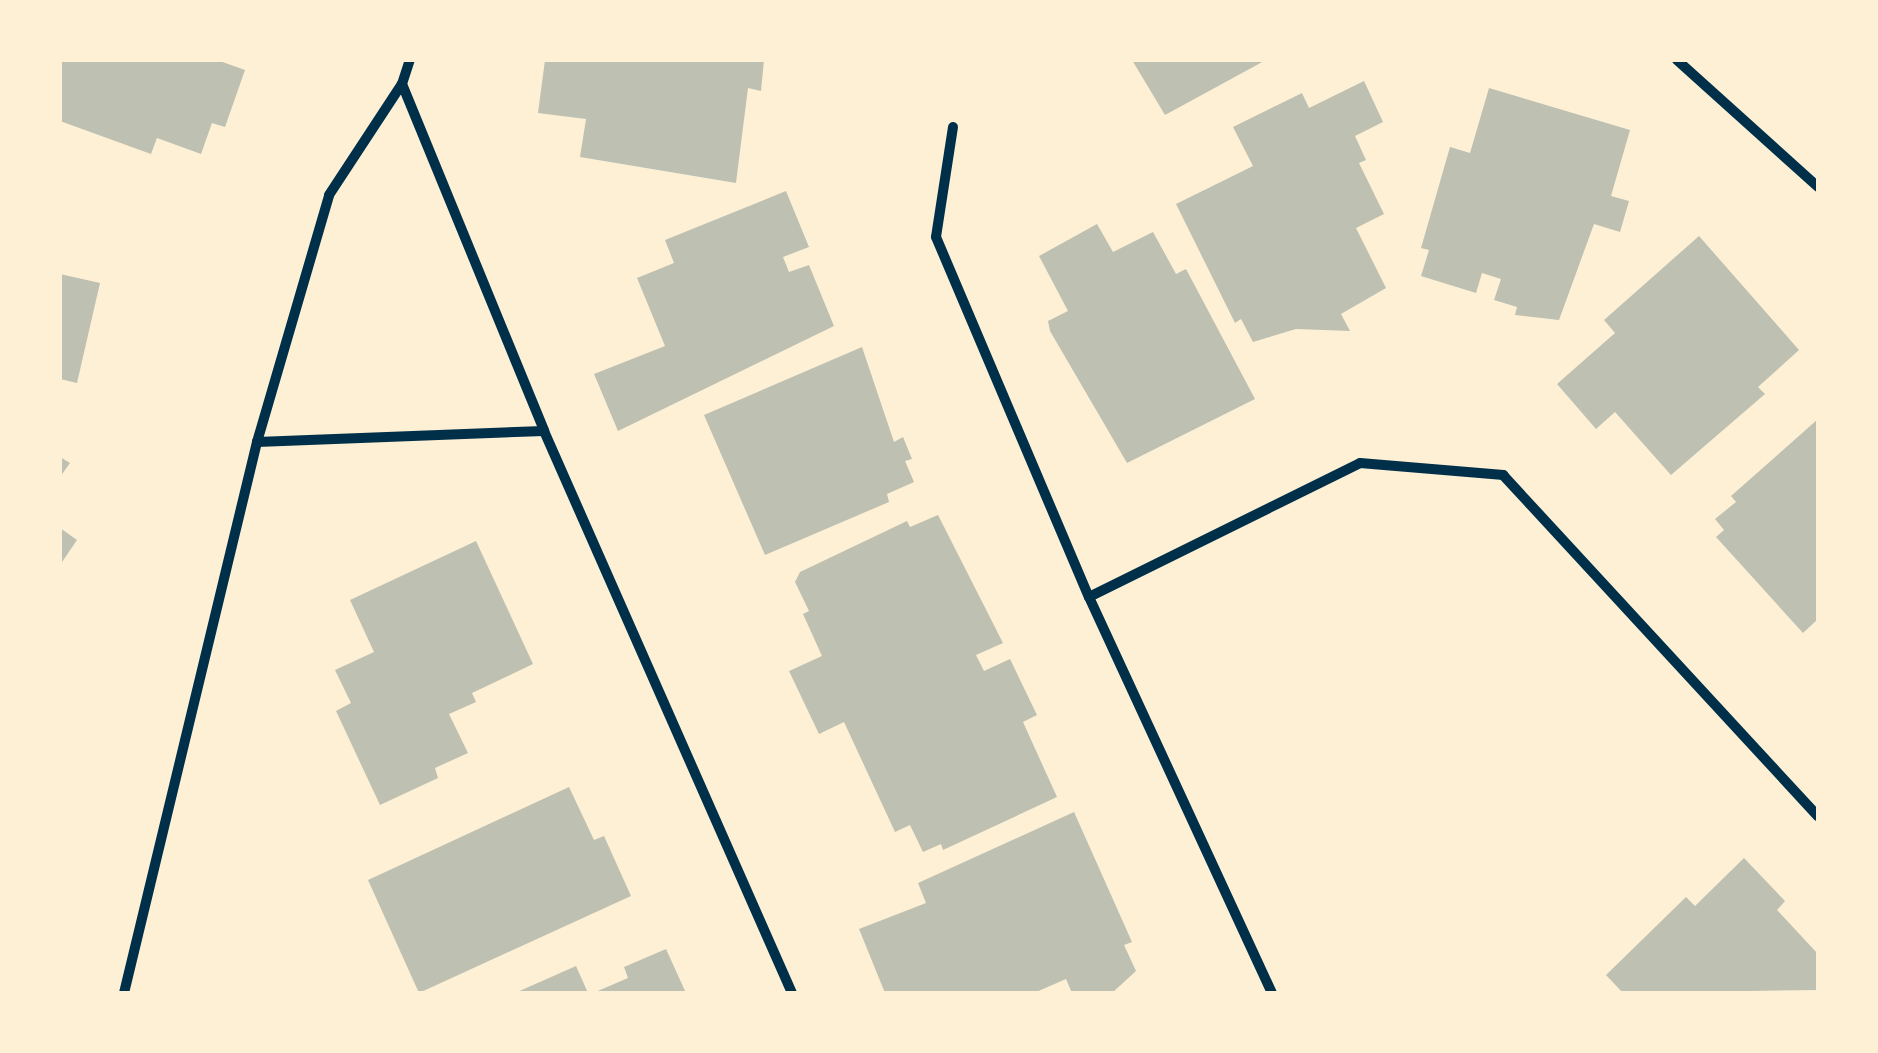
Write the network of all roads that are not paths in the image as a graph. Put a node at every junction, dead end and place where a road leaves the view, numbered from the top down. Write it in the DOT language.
graph roads {
  1 [pos="410,60"];
  2 [pos="1677,60"];
  3 [pos="402,84"];
  4 [pos="954,127"];
  5 [pos="1818,187"];
  6 [pos="544,431"];
  7 [pos="257,442"];
  8 [pos="1090,597"];
  9 [pos="1818,816"];
  10 [pos="124,993"];
  11 [pos="792,993"];
  12 [pos="1272,993"];
  1 -- 3 [label="street"];
  2 -- 5 [label="street"];
  3 -- 6 [label="street"];
  3 -- 7 [label="street"];
  4 -- 8 [label="street"];
  6 -- 7 [label="street"];
  6 -- 11 [label="street"];
  7 -- 10 [label="street"];
  8 -- 9 [label="street"];
  8 -- 12 [label="street"];
}
